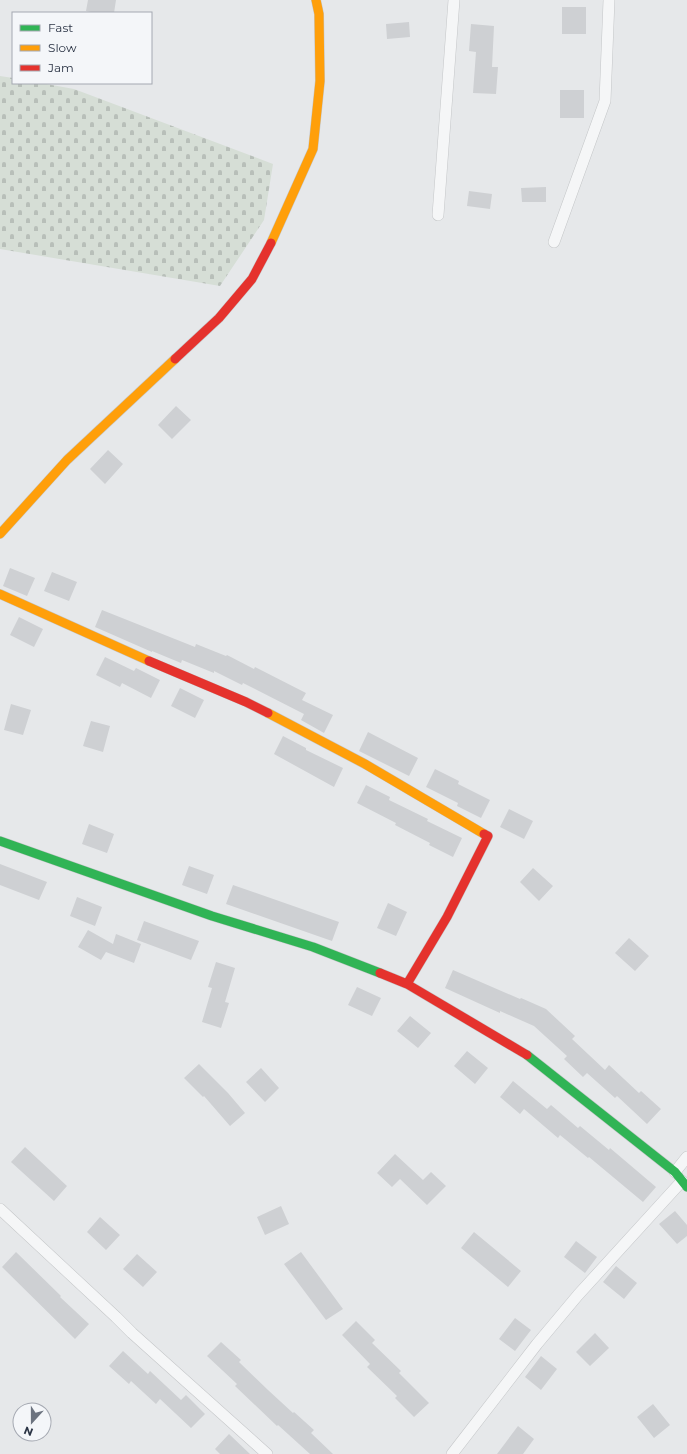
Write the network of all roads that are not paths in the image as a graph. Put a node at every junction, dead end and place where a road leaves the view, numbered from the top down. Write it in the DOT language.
graph roads {
  1 [pos="316,0"];
  2 [pos="454,0"];
  3 [pos="609,0"];
  4 [pos="438,215"];
  5 [pos="554,242"];
  6 [pos="0,534"];
  7 [pos="0,594"];
  8 [pos="0,841"];
  9 [pos="407,984"];
  10 [pos="687,1157"];
  11 [pos="674,1172"];
  12 [pos="685,1184"];
  13 [pos="0,1209"];
  14 [pos="267,1454"];
  15 [pos="452,1454"];
  1 -- 6 [label="street"];
  2 -- 4 [label="street"];
  3 -- 5 [label="street"];
  7 -- 9 [label="street"];
  8 -- 9 [label="street"];
  9 -- 11 [label="street"];
  10 -- 11 [label="street"];
  11 -- 12 [label="street"];
  12 -- 15 [label="street"];
  13 -- 14 [label="street"];
}
